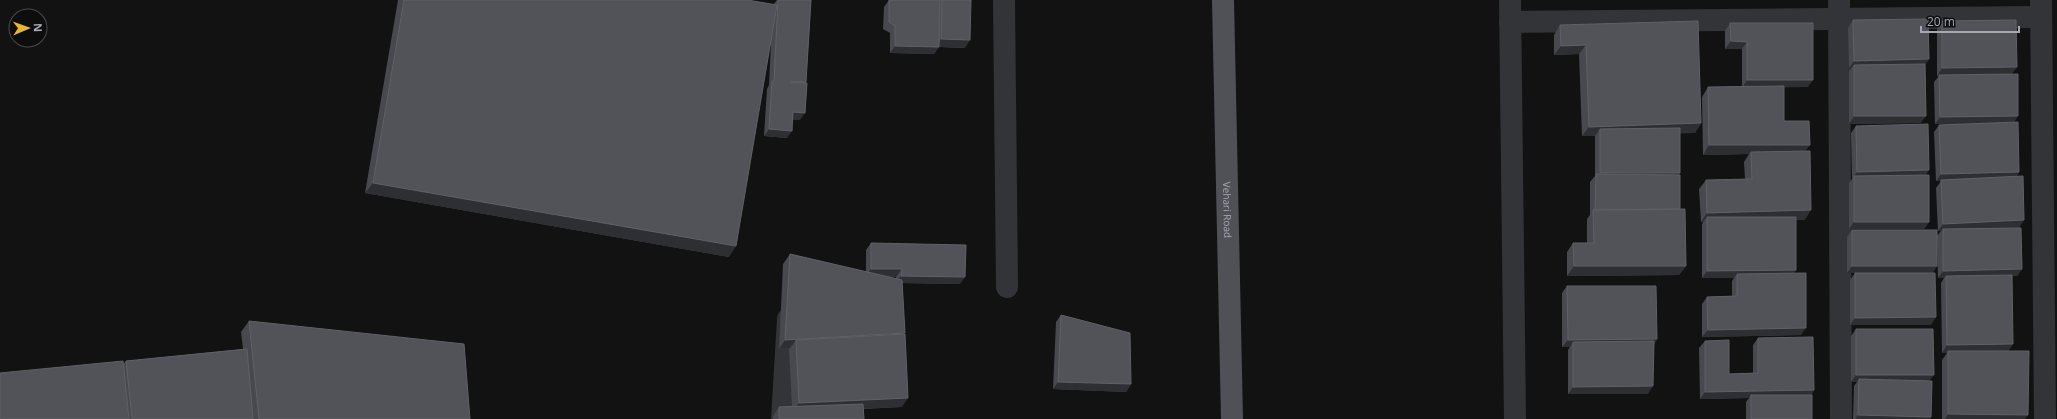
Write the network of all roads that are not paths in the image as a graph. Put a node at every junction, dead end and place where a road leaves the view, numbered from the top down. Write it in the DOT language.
graph roads {
  1 [pos="1004,0"];
  2 [pos="1223,0"];
  3 [pos="1510,0"];
  4 [pos="2041,9"];
  5 [pos="1839,10"];
  6 [pos="1510,22"];
  7 [pos="2050,232"];
  8 [pos="1007,287"];
  9 [pos="788,312"];
  10 [pos="782,419"];
  11 [pos="1232,419"];
  12 [pos="1515,419"];
  13 [pos="1841,419"];
  14 [pos="2045,419"];
  1 -- 8 [label="street"];
  2 -- 11 [label="main road, Vehari Road"];
  3 -- 6 [label="street"];
  4 -- 5 [label="street"];
  4 -- 7 [label="street"];
  5 -- 6 [label="street"];
  5 -- 13 [label="street"];
  6 -- 12 [label="street"];
  7 -- 14 [label="street"];
  9 -- 10 [label="street"];
}
